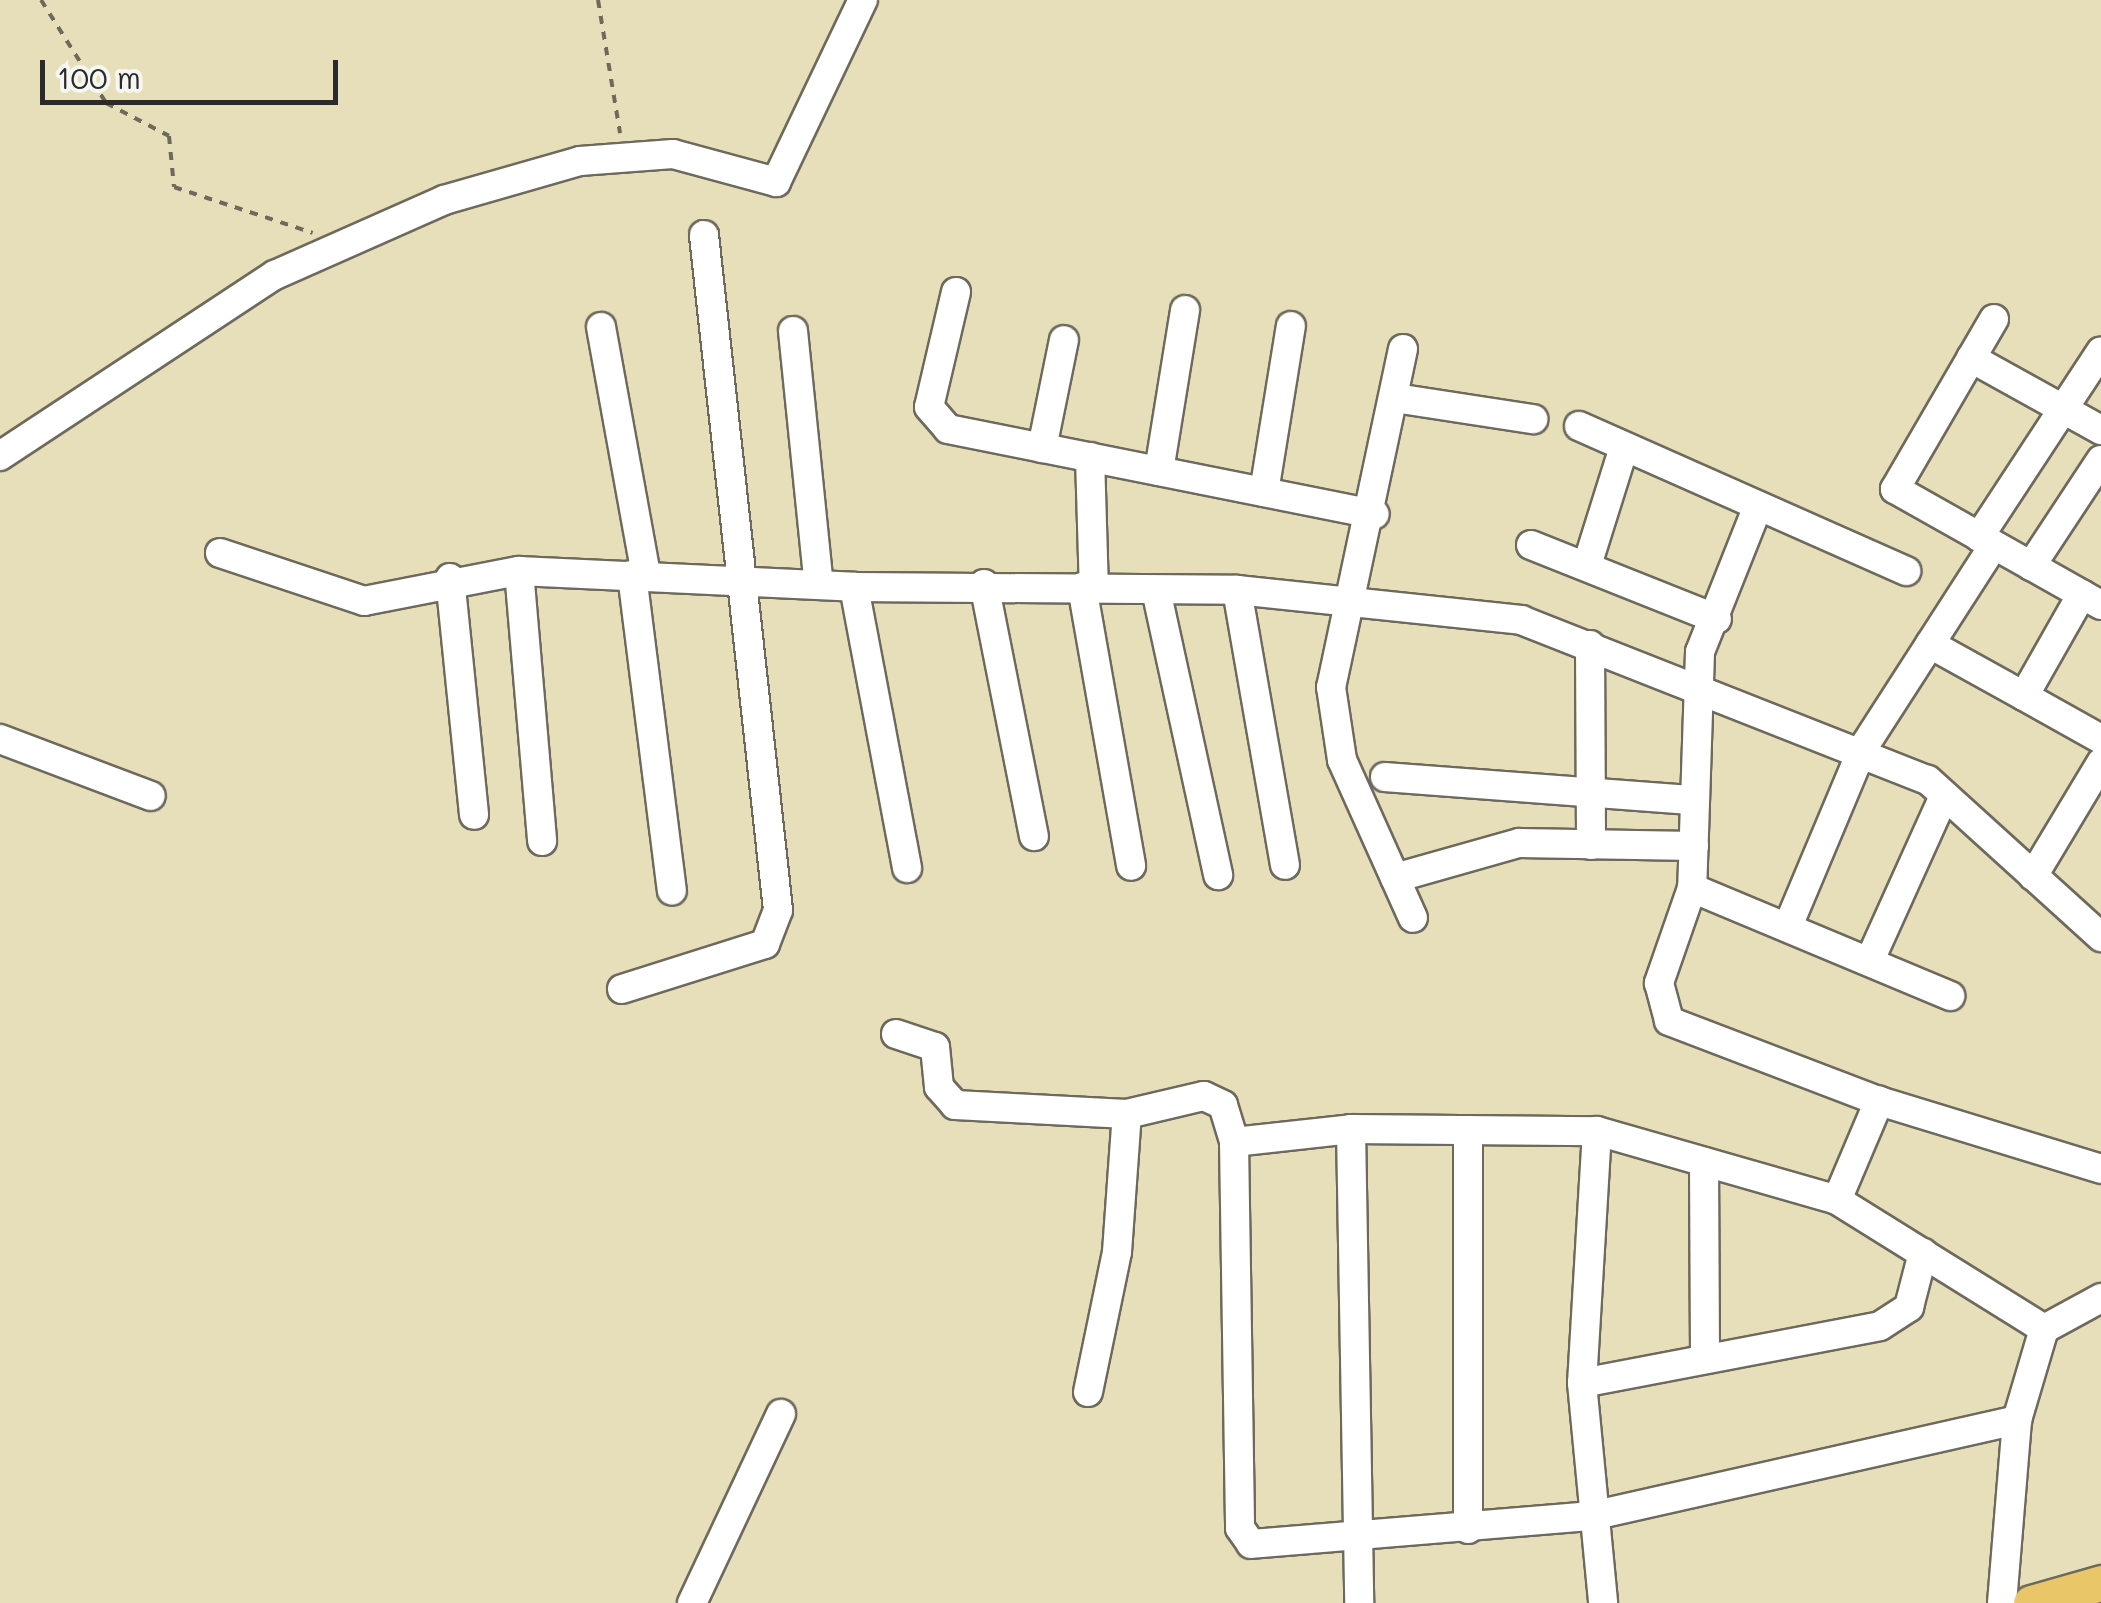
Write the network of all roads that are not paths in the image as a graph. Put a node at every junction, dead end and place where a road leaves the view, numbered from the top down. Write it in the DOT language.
graph roads {
  1 [pos="863,0"];
  2 [pos="704,235"];
  3 [pos="956,292"];
  4 [pos="1185,310"];
  5 [pos="1994,319"];
  6 [pos="1291,326"];
  7 [pos="601,327"];
  8 [pos="793,331"];
  9 [pos="1064,340"];
  10 [pos="1403,349"];
  11 [pos="2101,351"];
  12 [pos="1971,358"];
  13 [pos="1395,398"];
  14 [pos="2060,406"];
  15 [pos="1534,419"];
  16 [pos="1578,426"];
  17 [pos="2101,430"];
  18 [pos="1624,447"];
  19 [pos="1042,448"];
  20 [pos="0,456"];
  21 [pos="1090,457"];
  22 [pos="2101,460"];
  23 [pos="1158,471"];
  24 [pos="1264,492"];
  25 [pos="1758,506"];
  26 [pos="1375,514"];
  27 [pos="1986,542"];
  28 [pos="1531,546"];
  29 [pos="220,553"];
  30 [pos="1588,562"];
  31 [pos="2031,566"];
  32 [pos="1906,570"];
  33 [pos="519,571"];
  34 [pos="639,575"];
  35 [pos="450,578"];
  36 [pos="740,581"];
  37 [pos="984,584"];
  38 [pos="819,585"];
  39 [pos="854,587"];
  40 [pos="1088,588"];
  41 [pos="1156,590"];
  42 [pos="1237,590"];
  43 [pos="1349,597"];
  44 [pos="2092,600"];
  45 [pos="1717,619"];
  46 [pos="1930,644"];
  47 [pos="1590,645"];
  48 [pos="1700,688"];
  49 [pos="2024,696"];
  50 [pos="0,739"];
  51 [pos="2101,739"];
  52 [pos="1863,748"];
  53 [pos="2101,764"];
  54 [pos="1386,778"];
  55 [pos="1591,792"];
  56 [pos="152,796"];
  57 [pos="1944,796"];
  58 [pos="1693,800"];
  59 [pos="474,815"];
  60 [pos="1034,836"];
  61 [pos="542,842"];
  62 [pos="1591,844"];
  63 [pos="1694,846"];
  64 [pos="1284,865"];
  65 [pos="1131,866"];
  66 [pos="907,868"];
  67 [pos="1218,876"];
  68 [pos="2033,876"];
  69 [pos="1395,878"];
  70 [pos="1692,888"];
  71 [pos="672,890"];
  72 [pos="1413,918"];
  73 [pos="1788,926"];
  74 [pos="2101,936"];
  75 [pos="1870,960"];
  76 [pos="622,990"];
  77 [pos="1950,996"];
  78 [pos="896,1034"];
  79 [pos="1879,1101"];
  80 [pos="1127,1114"];
  81 [pos="1351,1128"];
  82 [pos="1468,1130"];
  83 [pos="1597,1131"];
  84 [pos="1234,1142"];
  85 [pos="1704,1162"];
  86 [pos="2101,1169"];
  87 [pos="1837,1200"];
  88 [pos="1923,1253"];
  89 [pos="2101,1298"];
  90 [pos="2044,1329"];
  91 [pos="1704,1360"];
  92 [pos="1582,1384"];
  93 [pos="1088,1392"];
  94 [pos="781,1414"];
  95 [pos="2016,1420"];
  96 [pos="1590,1516"];
  97 [pos="1468,1529"];
  98 [pos="1358,1542"];
  99 [pos="2101,1583"];
  100 [pos="692,1603"];
  101 [pos="1359,1603"];
  102 [pos="1604,1603"];
  103 [pos="2002,1603"];
  104 [pos="2031,1603"];
  1 -- 20 [label="street"];
  2 -- 36 [label="street"];
  3 -- 19 [label="street"];
  4 -- 23 [label="street"];
  5 -- 12 [label="street"];
  6 -- 24 [label="street"];
  7 -- 34 [label="street"];
  8 -- 38 [label="street"];
  9 -- 19 [label="street"];
  10 -- 13 [label="street"];
  11 -- 14 [label="street"];
  12 -- 14 [label="street"];
  12 -- 27 [label="street"];
  13 -- 15 [label="street"];
  13 -- 26 [label="street"];
  14 -- 17 [label="street"];
  14 -- 27 [label="street"];
  16 -- 18 [label="street"];
  18 -- 25 [label="street"];
  18 -- 30 [label="street"];
  19 -- 21 [label="street"];
  21 -- 23 [label="street"];
  21 -- 40 [label="street"];
  22 -- 31 [label="street"];
  23 -- 24 [label="street"];
  24 -- 26 [label="street"];
  25 -- 32 [label="street"];
  25 -- 45 [label="street"];
  26 -- 43 [label="street"];
  27 -- 31 [label="street"];
  27 -- 46 [label="street"];
  28 -- 30 [label="street"];
  29 -- 35 [label="street"];
  30 -- 45 [label="street"];
  31 -- 44 [label="street"];
  33 -- 34 [label="street"];
  33 -- 35 [label="street"];
  33 -- 61 [label="street"];
  34 -- 36 [label="street"];
  34 -- 71 [label="street"];
  35 -- 59 [label="street"];
  36 -- 38 [label="street"];
  36 -- 76 [label="street"];
  37 -- 39 [label="street"];
  37 -- 40 [label="street"];
  37 -- 60 [label="street"];
  38 -- 39 [label="street"];
  39 -- 66 [label="street"];
  40 -- 41 [label="street"];
  40 -- 65 [label="street"];
  41 -- 42 [label="street"];
  41 -- 67 [label="street"];
  42 -- 43 [label="street"];
  42 -- 64 [label="street"];
  43 -- 47 [label="street"];
  43 -- 69 [label="street"];
  44 -- 49 [label="street"];
  45 -- 48 [label="street"];
  46 -- 49 [label="street"];
  46 -- 52 [label="street"];
  47 -- 48 [label="street"];
  47 -- 55 [label="street"];
  48 -- 52 [label="street"];
  48 -- 58 [label="street"];
  49 -- 51 [label="street"];
  50 -- 56 [label="street"];
  52 -- 57 [label="street"];
  52 -- 73 [label="street"];
  53 -- 68 [label="street"];
  54 -- 55 [label="street"];
  55 -- 58 [label="street"];
  55 -- 62 [label="street"];
  57 -- 68 [label="street"];
  57 -- 75 [label="street"];
  58 -- 63 [label="street"];
  62 -- 63 [label="street"];
  62 -- 69 [label="street"];
  63 -- 70 [label="street"];
  68 -- 74 [label="street"];
  69 -- 72 [label="street"];
  70 -- 73 [label="street"];
  70 -- 79 [label="street"];
  73 -- 75 [label="street"];
  75 -- 77 [label="street"];
  78 -- 80 [label="street"];
  79 -- 86 [label="street"];
  79 -- 87 [label="street"];
  80 -- 84 [label="street"];
  80 -- 93 [label="street"];
  81 -- 82 [label="street"];
  81 -- 84 [label="street"];
  81 -- 98 [label="street"];
  82 -- 83 [label="street"];
  82 -- 97 [label="street"];
  83 -- 85 [label="street"];
  83 -- 92 [label="street"];
  84 -- 98 [label="street"];
  85 -- 87 [label="street"];
  85 -- 91 [label="street"];
  87 -- 88 [label="street"];
  88 -- 90 [label="street"];
  88 -- 91 [label="street"];
  89 -- 90 [label="street"];
  90 -- 95 [label="street"];
  91 -- 92 [label="street"];
  92 -- 96 [label="street"];
  94 -- 100 [label="street"];
  95 -- 96 [label="street"];
  95 -- 103 [label="street"];
  96 -- 97 [label="street"];
  96 -- 102 [label="street"];
  97 -- 98 [label="street"];
  98 -- 101 [label="street"];
  99 -- 104 [label="main road"];
}
